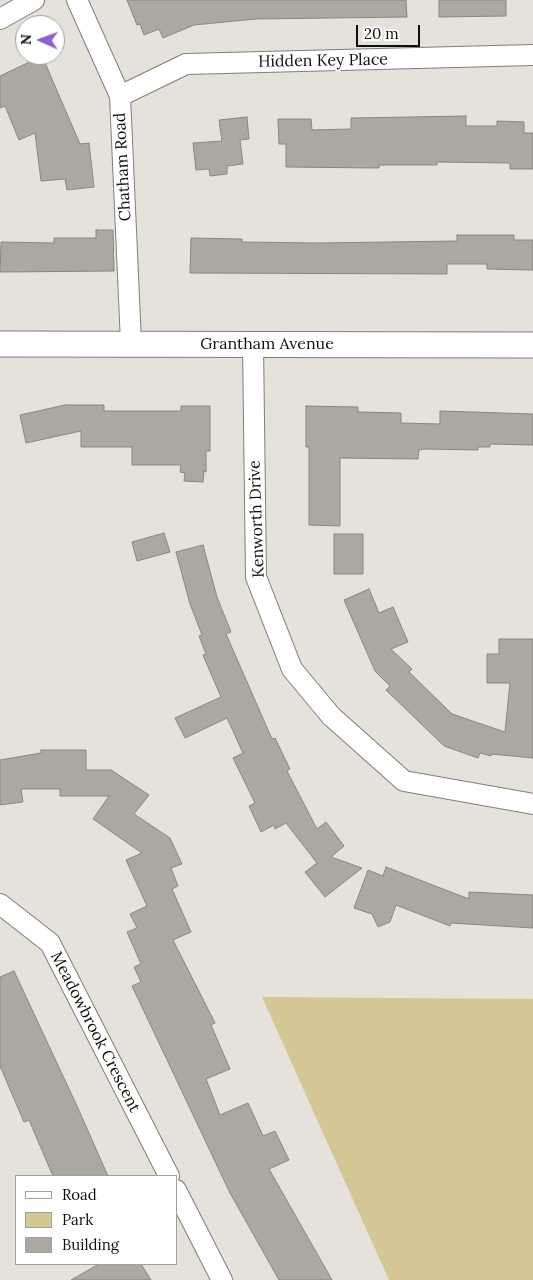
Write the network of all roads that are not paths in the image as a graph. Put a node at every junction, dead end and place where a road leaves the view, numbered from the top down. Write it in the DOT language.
graph roads {
  1 [pos="34,0"];
  2 [pos="77,0"];
  3 [pos="0,19"];
  4 [pos="533,55"];
  5 [pos="120,96"];
  6 [pos="131,343"];
  7 [pos="0,344"];
  8 [pos="253,344"];
  9 [pos="533,346"];
  10 [pos="533,804"];
  11 [pos="0,904"];
  12 [pos="168,1175"];
  13 [pos="178,1194"];
  14 [pos="222,1280"];
  1 -- 3 [label="street"];
  2 -- 5 [label="street, Chatham Road"];
  4 -- 5 [label="street, Hidden Key Place"];
  5 -- 6 [label="street, Chatham Road"];
  6 -- 7 [label="street, Grantham Avenue"];
  6 -- 8 [label="street, Grantham Avenue"];
  8 -- 9 [label="street, Grantham Avenue"];
  8 -- 10 [label="street, Kenworth Drive"];
  11 -- 12 [label="street, Meadowbrook Crescent"];
  13 -- 14 [label="street"];
}
